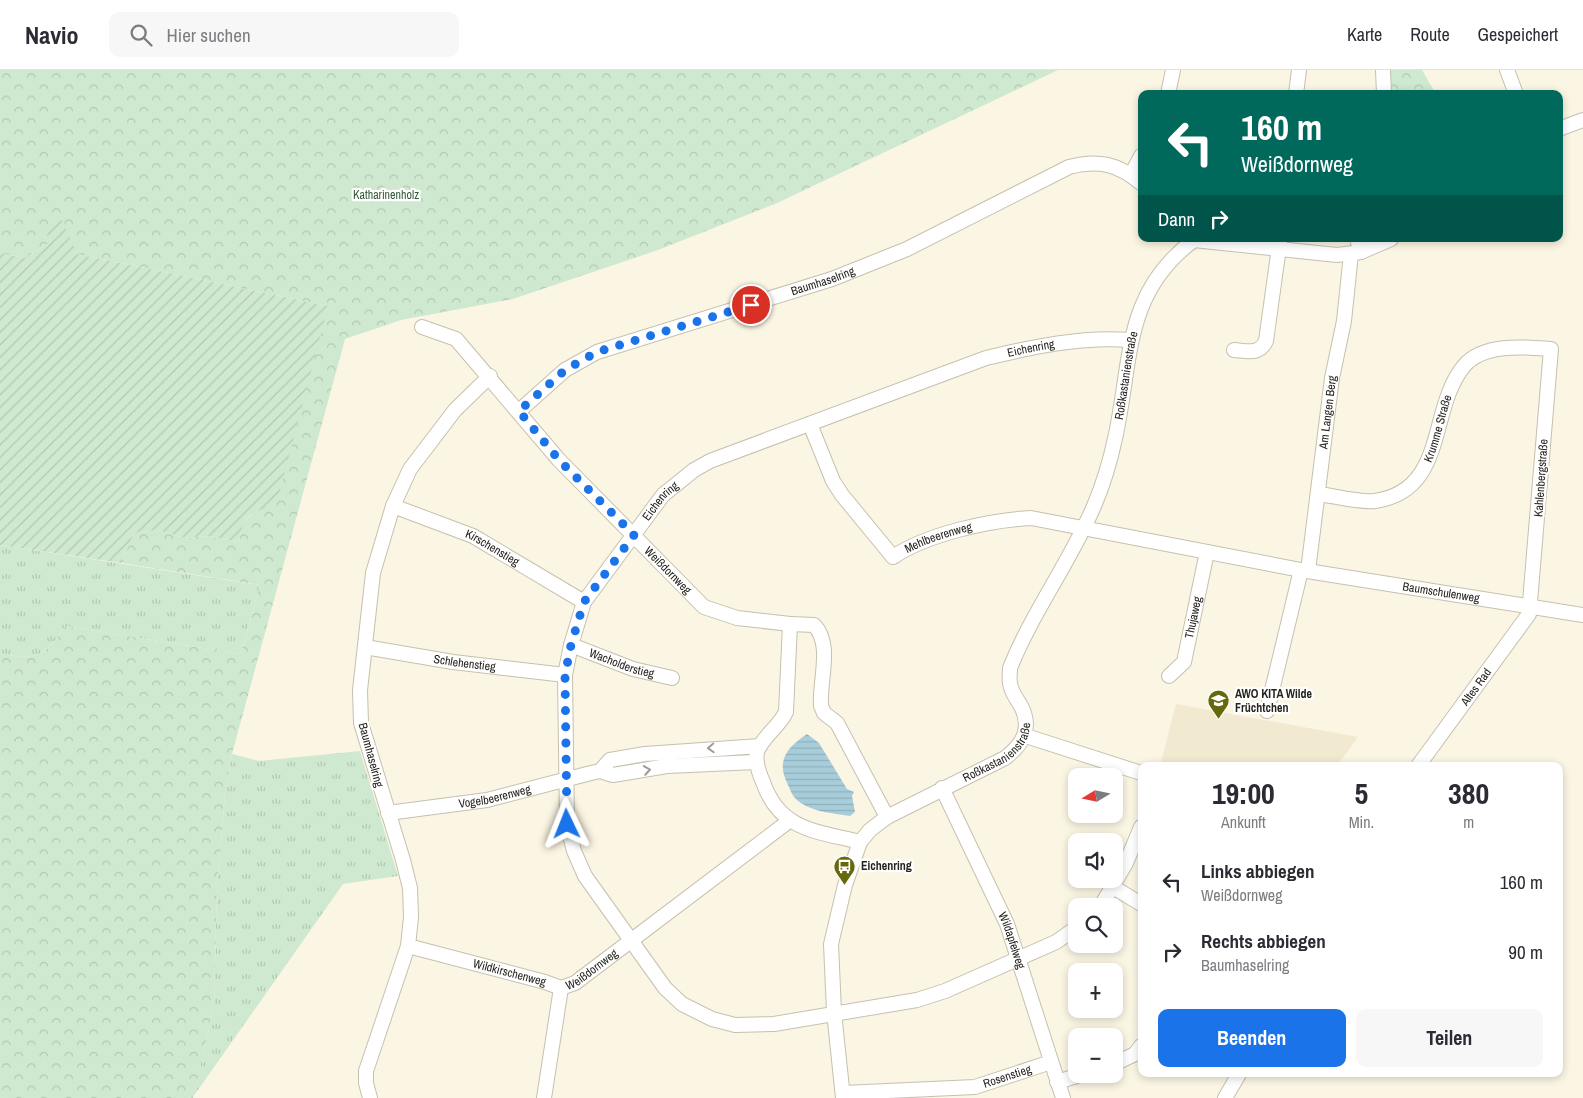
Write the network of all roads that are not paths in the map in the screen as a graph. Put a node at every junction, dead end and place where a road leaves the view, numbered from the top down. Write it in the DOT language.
graph roads {
  1 [pos="1174,70"];
  2 [pos="1299,70"];
  3 [pos="1383,70"];
  4 [pos="1507,70"];
  5 [pos="1169,90"];
  6 [pos="1296,90"];
  7 [pos="1384,90"];
  8 [pos="1514,90"];
  9 [pos="1583,120"];
  10 [pos="1563,128"];
  11 [pos="1136,179"];
  12 [pos="1191,242"];
  13 [pos="1236,242"];
  14 [pos="1379,242"];
  15 [pos="1280,244"];
  16 [pos="1356,248"];
  17 [pos="422,327"];
  18 [pos="1130,340"];
  19 [pos="1551,349"];
  20 [pos="1234,350"];
  21 [pos="490,376"];
  22 [pos="519,411"];
  23 [pos="810,424"];
  24 [pos="1318,494"];
  25 [pos="394,506"];
  26 [pos="1084,528"];
  27 [pos="634,535"];
  28 [pos="1207,552"];
  29 [pos="1304,570"];
  30 [pos="584,602"];
  31 [pos="1531,607"];
  32 [pos="1583,614"];
  33 [pos="790,624"];
  34 [pos="571,645"];
  35 [pos="365,647"];
  36 [pos="565,675"];
  37 [pos="1170,676"];
  38 [pos="672,678"];
  39 [pos="1268,711"];
  40 [pos="1026,736"];
  41 [pos="760,746"];
  42 [pos="756,762"];
  43 [pos="1421,762"];
  44 [pos="600,770"];
  45 [pos="1138,772"];
  46 [pos="566,780"];
  47 [pos="942,788"];
  48 [pos="388,813"];
  49 [pos="887,816"];
  50 [pos="789,821"];
  51 [pos="1138,833"];
  52 [pos="860,842"];
  53 [pos="1123,866"];
  54 [pos="1115,888"];
  55 [pos="1138,902"];
  56 [pos="1068,934"];
  57 [pos="631,941"];
  58 [pos="408,946"];
  59 [pos="1018,959"];
  60 [pos="561,988"];
  61 [pos="834,1012"];
  62 [pos="1138,1050"];
  63 [pos="1123,1060"];
  64 [pos="1050,1062"];
  65 [pos="1237,1077"];
  66 [pos="1068,1079"];
  67 [pos="1058,1082"];
  68 [pos="843,1096"];
  69 [pos="370,1098"];
  70 [pos="544,1098"];
  71 [pos="1063,1098"];
  72 [pos="1225,1098"];
  1 -- 5 [label="street"];
  2 -- 6 [label="street"];
  3 -- 7 [label="street"];
  4 -- 8 [label="street"];
  9 -- 10 [label="street"];
  11 -- 22 [label="street, Baumhaselring"];
  12 -- 18 [label="street, Roßkastanienstraße"];
  13 -- 15 [label="street"];
  14 -- 16 [label="street"];
  15 -- 16 [label="street"];
  15 -- 20 [label="street"];
  16 -- 24 [label="street, Am Langen Berg"];
  17 -- 21 [label="street, Weißdornweg"];
  18 -- 23 [label="street, Eichenring"];
  18 -- 26 [label="street, Roßkastanienstraße"];
  19 -- 24 [label="street, Krumme Straße"];
  19 -- 31 [label="street, Kahlenbergstraße"];
  21 -- 22 [label="street, Weißdornweg"];
  21 -- 25 [label="street, Baumhaselring"];
  22 -- 27 [label="street, Weißdornweg"];
  23 -- 26 [label="street, Mehlbeerenweg"];
  23 -- 27 [label="street, Eichenring"];
  24 -- 29 [label="street, Am Langen Berg"];
  25 -- 30 [label="street, Kirschenstieg"];
  25 -- 35 [label="street, Baumhaselring"];
  26 -- 28 [label="street, Baumschulenweg"];
  26 -- 40 [label="street, Roßkastanienstraße"];
  27 -- 30 [label="street, Eichenring"];
  27 -- 33 [label="street, Weißdornweg"];
  28 -- 29 [label="street, Baumschulenweg"];
  28 -- 37 [label="street, Thujaweg"];
  29 -- 31 [label="street, Baumschulenweg"];
  29 -- 39 [label="street"];
  30 -- 34 [label="street, Eichenring"];
  31 -- 32 [label="street, Baumschulenweg"];
  31 -- 43 [label="street, Altes Rad"];
  33 -- 41 [label="street"];
  33 -- 49 [label="street, Weißdornweg"];
  34 -- 36 [label="street, Eichenring"];
  34 -- 38 [label="street, Wacholderstieg"];
  35 -- 36 [label="street, Schlehenstieg"];
  35 -- 48 [label="street, Baumhaselring"];
  36 -- 46 [label="street, Eichenring"];
  40 -- 45 [label="street"];
  40 -- 47 [label="street, Roßkastanienstraße"];
  41 -- 42 [label="street"];
  41 -- 44 [label="street, Vogelbeerenweg, one-way"];
  44 -- 42 [label="street, Vogelbeerenweg, one-way"];
  42 -- 50 [label="street"];
  44 -- 46 [label="street, Vogelbeerenweg"];
  46 -- 48 [label="street, Vogelbeerenweg"];
  46 -- 57 [label="street, Eichenring"];
  47 -- 49 [label="street, Roßkastanienstraße"];
  47 -- 59 [label="street, Wildapfelweg"];
  48 -- 58 [label="street, Baumhaselring"];
  49 -- 52 [label="street, Roßkastanienstraße"];
  50 -- 52 [label="street"];
  50 -- 57 [label="street, Weißdornweg"];
  51 -- 53 [label="street"];
  52 -- 61 [label="street, Roßkastanienstraße"];
  54 -- 55 [label="street"];
  56 -- 59 [label="street, Eichenring"];
  57 -- 60 [label="street, Weißdornweg"];
  57 -- 61 [label="street, Eichenring"];
  58 -- 60 [label="street, Wildkirschenweg"];
  58 -- 69 [label="street, Baumhaselring"];
  59 -- 61 [label="street, Eichenring"];
  59 -- 64 [label="street, Wildapfelweg"];
  60 -- 70 [label="street, Wildkirschenweg"];
  61 -- 68 [label="street, Roßkastanienstraße"];
  62 -- 63 [label="street"];
  64 -- 67 [label="street, Wildapfelweg"];
  64 -- 68 [label="street, Rosenstieg"];
  65 -- 72 [label="street"];
  66 -- 67 [label="street"];
  67 -- 71 [label="street, Wildapfelweg"];
}
